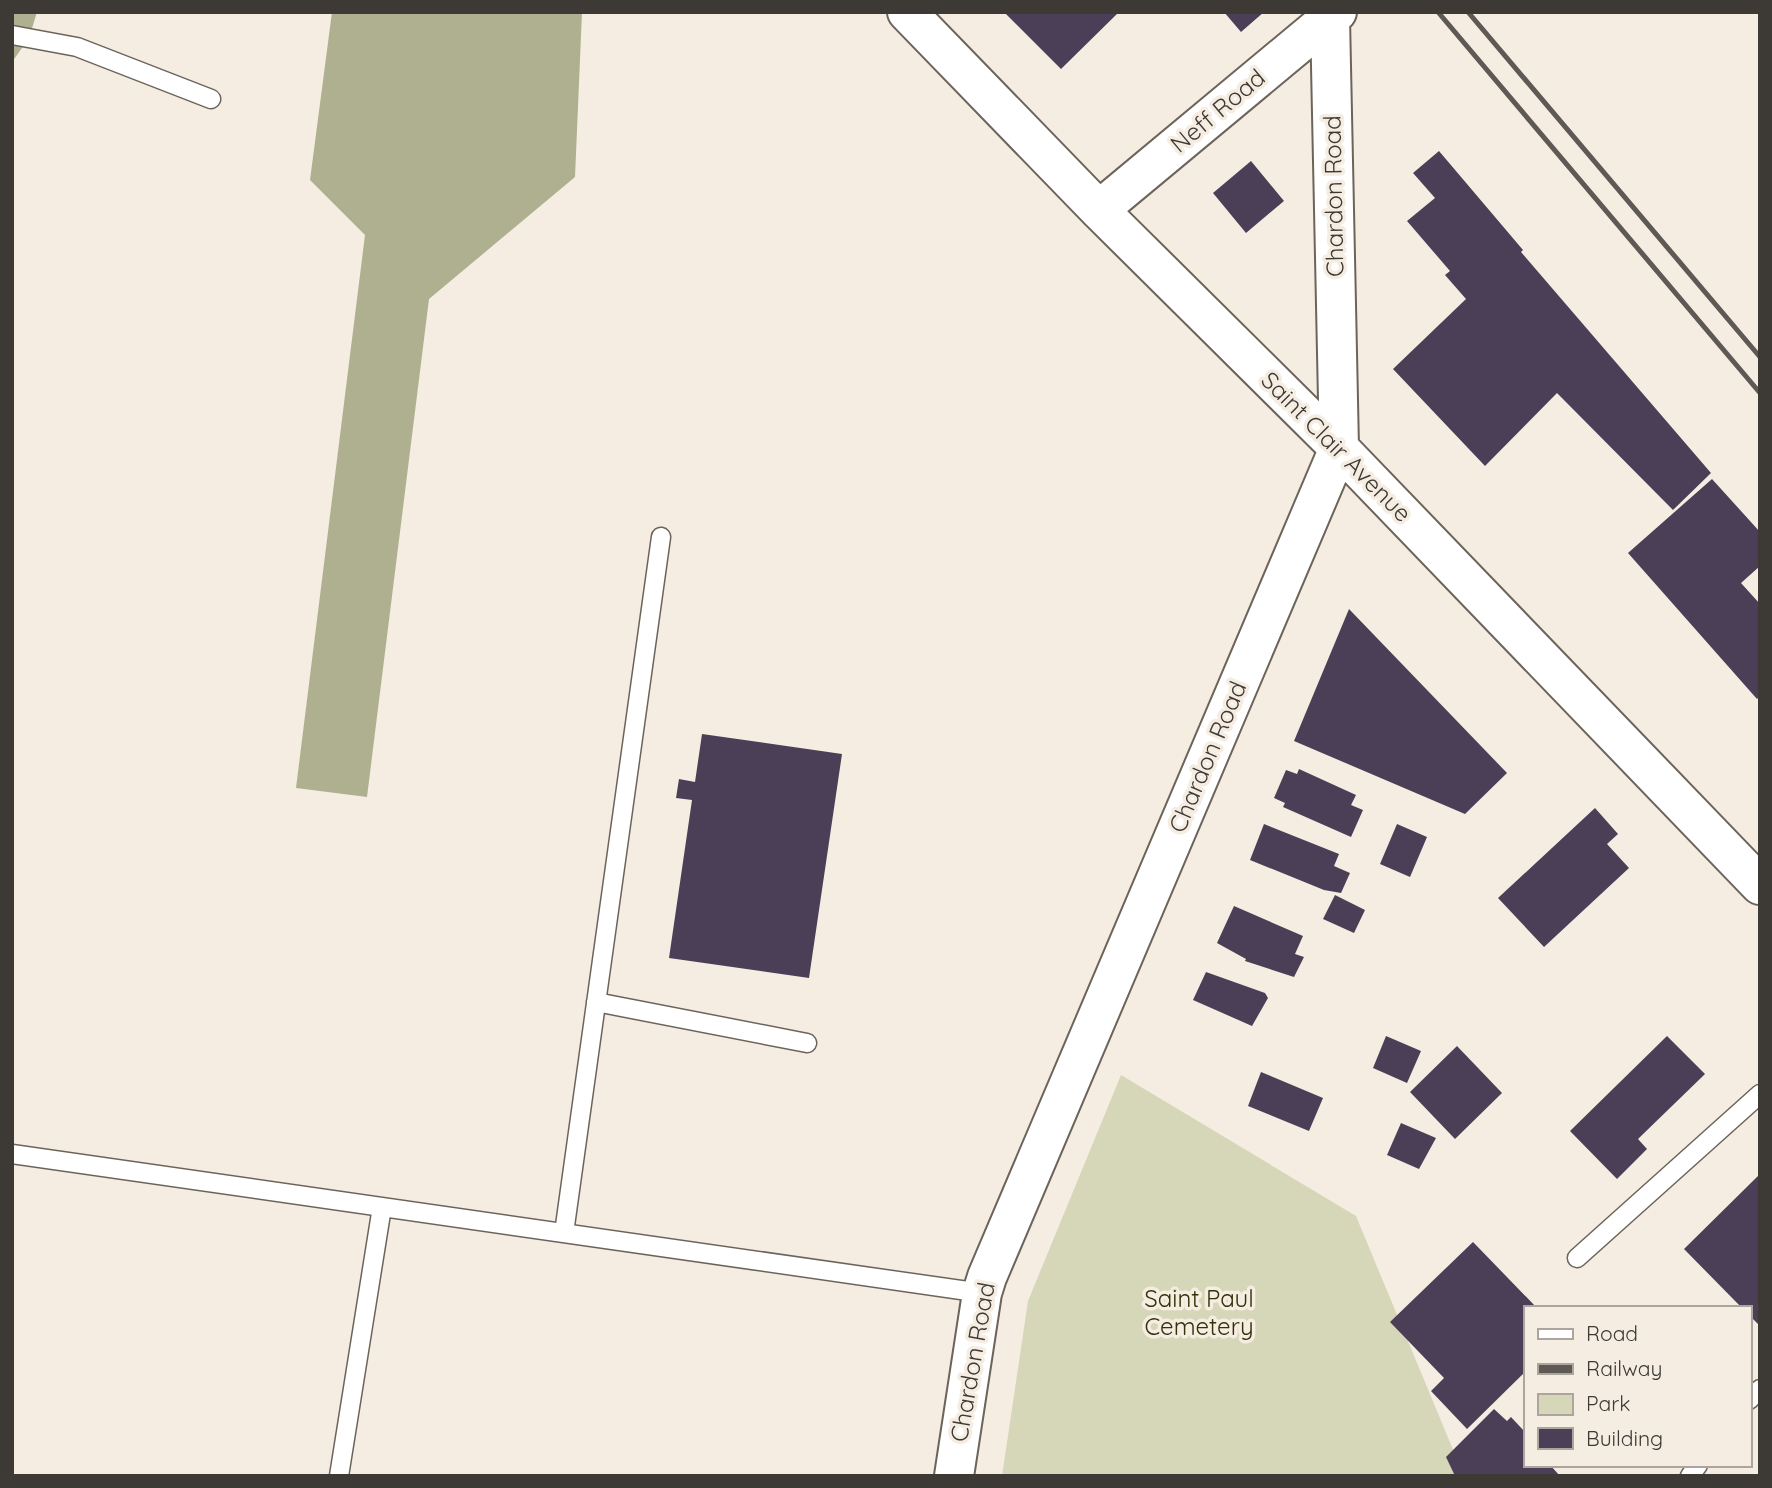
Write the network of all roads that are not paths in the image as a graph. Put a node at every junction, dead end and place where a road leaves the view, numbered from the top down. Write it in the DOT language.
graph roads {
  1 [pos="908,12"];
  2 [pos="1333,15"];
  3 [pos="12,35"];
  4 [pos="211,99"];
  5 [pos="1099,210"];
  6 [pos="1339,448"];
  7 [pos="661,537"];
  8 [pos="1760,885"];
  9 [pos="596,1002"];
  10 [pos="807,1044"];
  11 [pos="1760,1094"];
  12 [pos="12,1154"];
  13 [pos="382,1207"];
  14 [pos="564,1233"];
  15 [pos="1577,1258"];
  16 [pos="982,1293"];
  17 [pos="344,1474"];
  18 [pos="954,1476"];
  1 -- 5 [label="street, Saint Clair Avenue"];
  2 -- 5 [label="street, Neff Road"];
  2 -- 6 [label="street, Chardon Road"];
  3 -- 4 [label="lane"];
  5 -- 6 [label="street, Saint Clair Avenue"];
  6 -- 8 [label="street, Saint Clair Avenue"];
  6 -- 16 [label="street, Chardon Road"];
  7 -- 9 [label="lane"];
  9 -- 10 [label="lane"];
  9 -- 14 [label="lane"];
  11 -- 15 [label="lane"];
  12 -- 13 [label="lane"];
  13 -- 14 [label="lane"];
  13 -- 17 [label="lane"];
  14 -- 16 [label="lane"];
  16 -- 18 [label="street, Chardon Road"];
}
